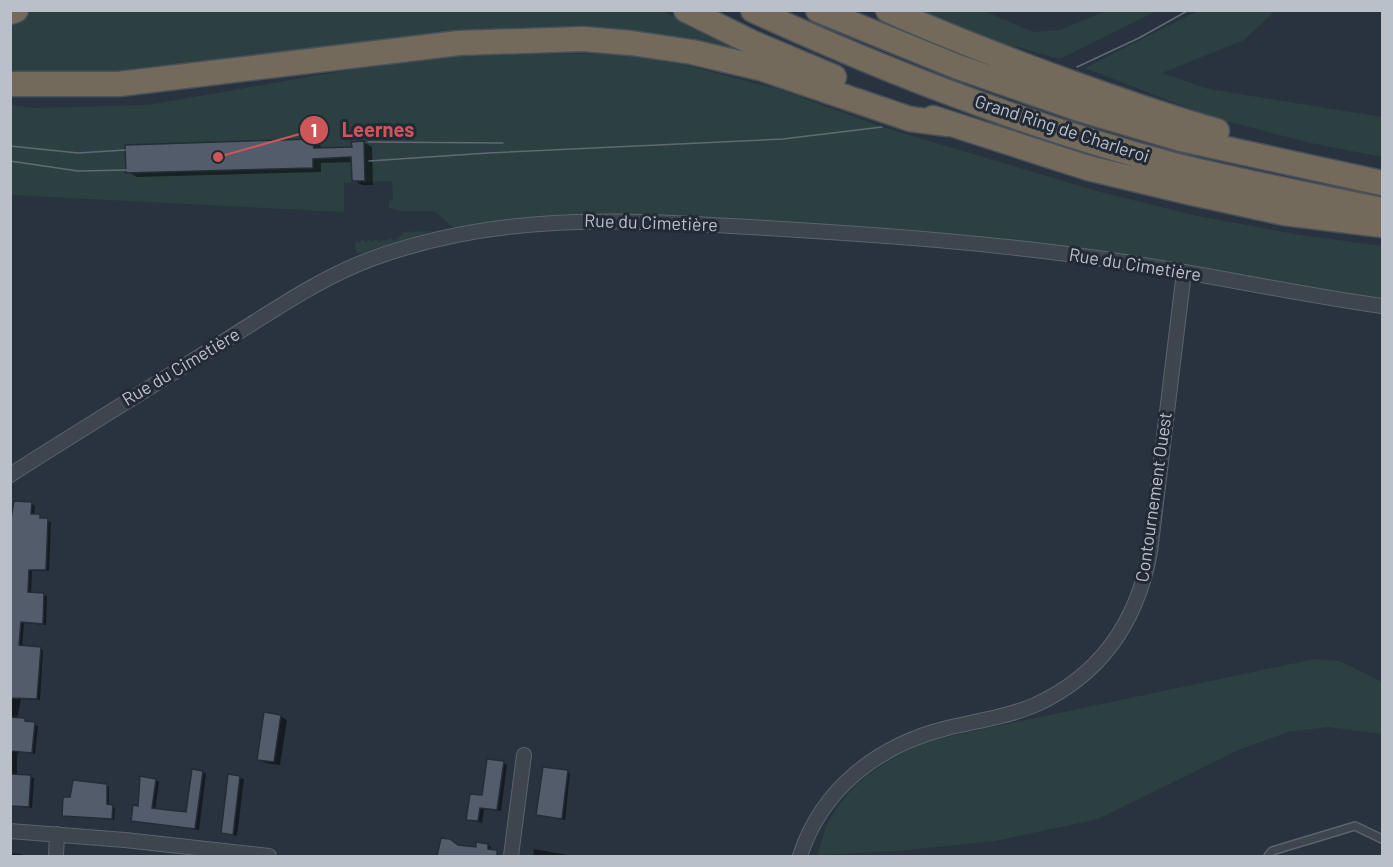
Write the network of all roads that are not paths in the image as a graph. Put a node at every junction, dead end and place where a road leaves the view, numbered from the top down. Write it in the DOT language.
graph roads {
  1 [pos="16,10"];
  2 [pos="686,10"];
  3 [pos="753,10"];
  4 [pos="818,10"];
  5 [pos="888,10"];
  6 [pos="10,12"];
  7 [pos="10,84"];
  8 [pos="948,124"];
  9 [pos="1383,181"];
  10 [pos="1383,210"];
  11 [pos="1383,225"];
  12 [pos="1184,272"];
  13 [pos="1383,306"];
  14 [pos="10,475"];
  15 [pos="524,755"];
  16 [pos="10,831"];
  17 [pos="57,834"];
  18 [pos="1383,839"];
  19 [pos="205,853"];
  20 [pos="56,856"];
  21 [pos="269,856"];
  22 [pos="511,856"];
  23 [pos="800,856"];
  24 [pos="1268,856"];
  1 -- 6 [label="highway"];
  2 -- 8 [label="highway"];
  3 -- 10 [label="highway, Grand Ring de Charleroi"];
  4 -- 9 [label="highway, Grand Ring de Charleroi"];
  5 -- 9 [label="highway"];
  7 -- 8 [label="highway"];
  8 -- 11 [label="highway"];
  12 -- 13 [label="street, Rue du Cimetière"];
  12 -- 14 [label="street, Rue du Cimetière"];
  12 -- 23 [label="street, Contournement Ouest"];
  15 -- 22 [label="street"];
  16 -- 17 [label="street"];
  17 -- 19 [label="street"];
  17 -- 20 [label="street"];
  18 -- 24 [label="lane"];
  19 -- 21 [label="street"];
}
